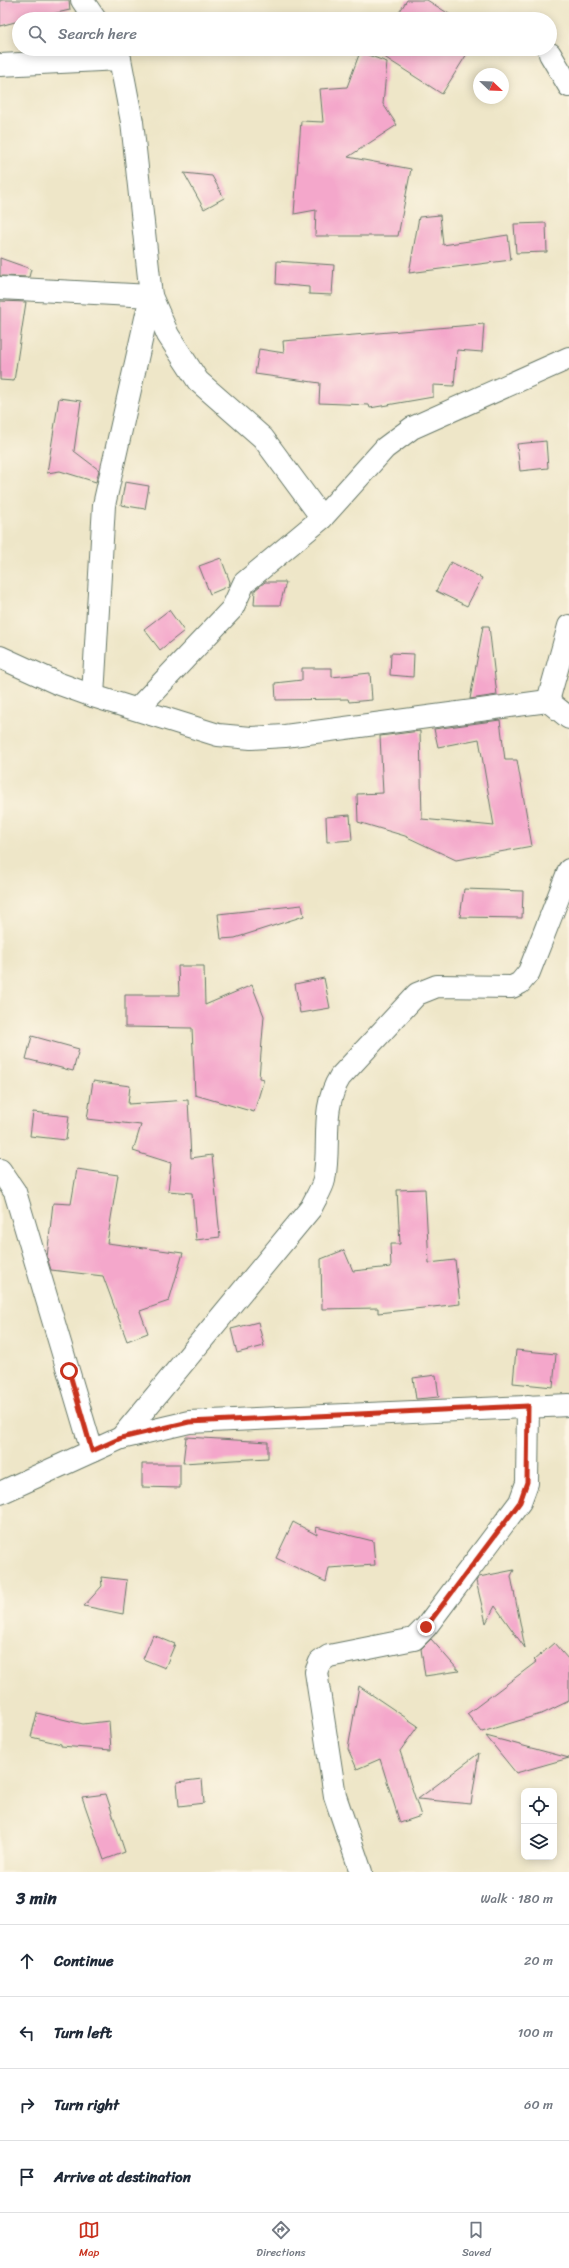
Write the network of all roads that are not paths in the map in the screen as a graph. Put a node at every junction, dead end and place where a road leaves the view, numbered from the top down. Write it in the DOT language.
graph roads {
  1 [pos="82,0"];
  2 [pos="90,12"];
  3 [pos="95,56"];
  4 [pos="116,56"];
  5 [pos="551,56"];
  6 [pos="0,65"];
  7 [pos="569,86"];
  8 [pos="0,288"];
  9 [pos="151,296"];
  10 [pos="569,358"];
  11 [pos="322,518"];
  12 [pos="569,623"];
  13 [pos="0,657"];
  14 [pos="93,696"];
  15 [pos="548,701"];
  16 [pos="138,708"];
  17 [pos="569,718"];
  18 [pos="569,870"];
  19 [pos="0,1170"];
  20 [pos="569,1405"];
  21 [pos="528,1406"];
  22 [pos="121,1438"];
  23 [pos="92,1451"];
  24 [pos="0,1493"];
  25 [pos="361,1872"];
  1 -- 2 [label="street"];
  3 -- 6 [label="street"];
  4 -- 9 [label="street"];
  5 -- 7 [label="street"];
  8 -- 9 [label="street"];
  9 -- 11 [label="street"];
  9 -- 14 [label="street"];
  10 -- 11 [label="street"];
  11 -- 16 [label="street"];
  12 -- 15 [label="street"];
  13 -- 14 [label="street"];
  14 -- 16 [label="street"];
  15 -- 16 [label="street"];
  15 -- 17 [label="street"];
  18 -- 22 [label="street"];
  19 -- 23 [label="street"];
  20 -- 21 [label="street"];
  21 -- 22 [label="street"];
  21 -- 25 [label="street"];
  22 -- 23 [label="street"];
  23 -- 24 [label="street"];
}
